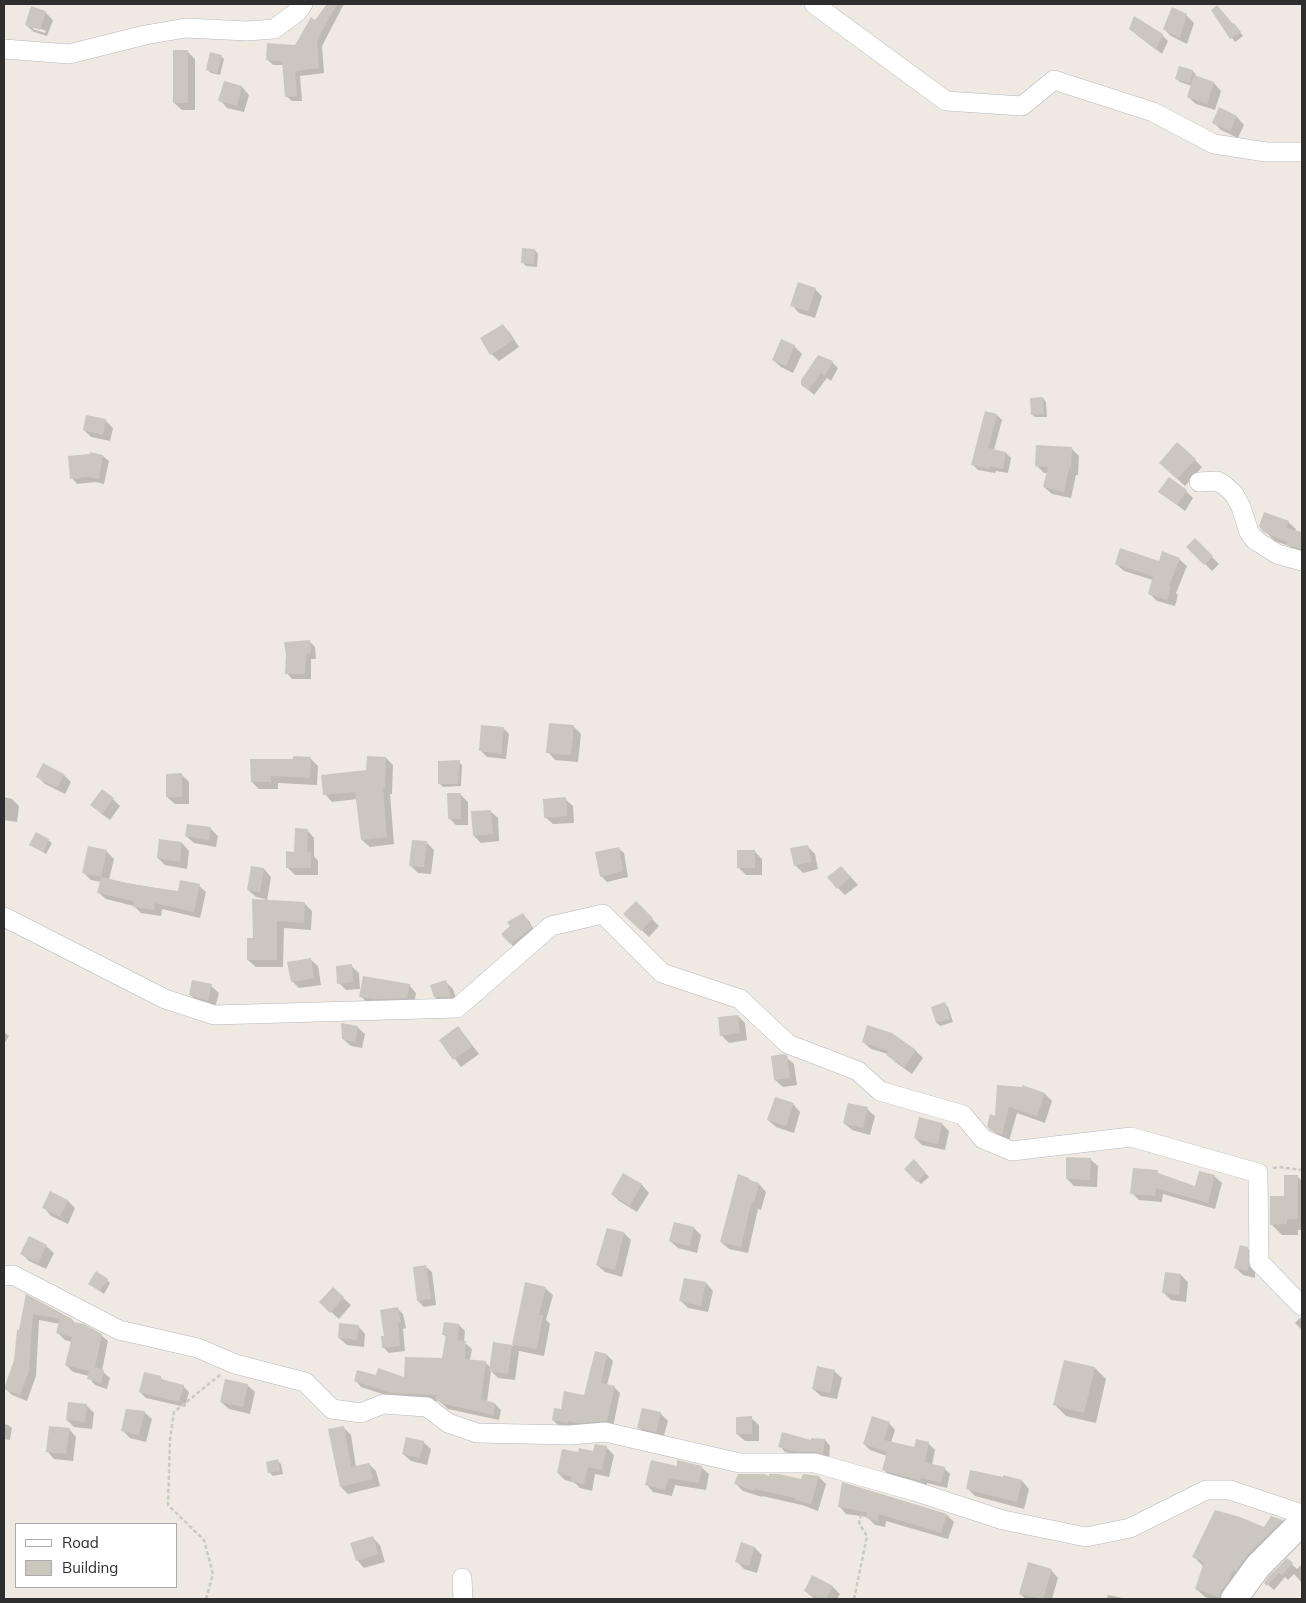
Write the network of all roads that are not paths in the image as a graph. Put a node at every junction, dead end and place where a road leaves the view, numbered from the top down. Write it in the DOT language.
graph roads {
  1 [pos="303,4"];
  2 [pos="814,4"];
  3 [pos="4,49"];
  4 [pos="1302,152"];
  5 [pos="1199,482"];
  6 [pos="1302,561"];
  7 [pos="4,917"];
  8 [pos="4,1276"];
  9 [pos="1302,1306"];
  10 [pos="1302,1514"];
  11 [pos="1302,1526"];
  12 [pos="462,1578"];
  13 [pos="463,1599"];
  14 [pos="1234,1599"];
  1 -- 3 [label="street"];
  2 -- 4 [label="street"];
  5 -- 6 [label="street"];
  7 -- 9 [label="street"];
  8 -- 10 [label="street"];
  11 -- 14 [label="street"];
  12 -- 13 [label="street"];
}
